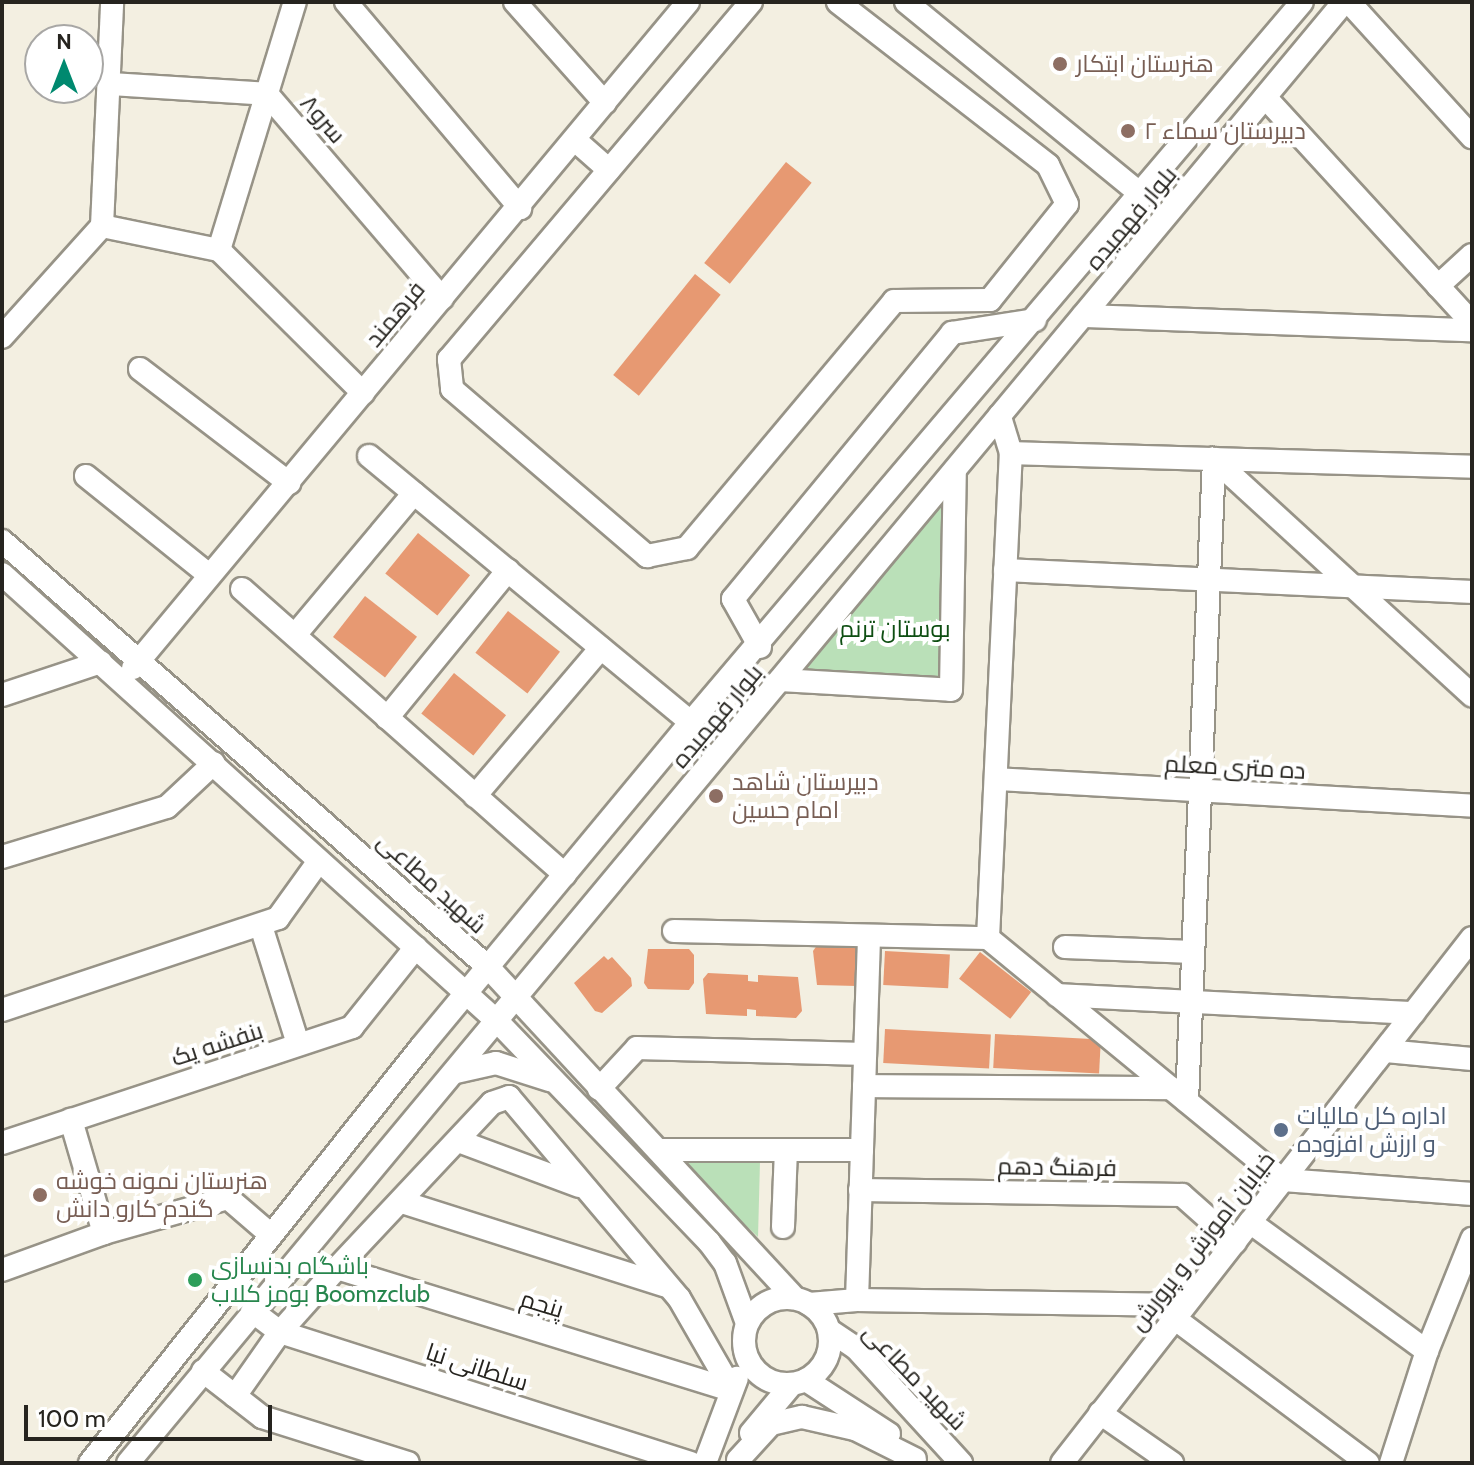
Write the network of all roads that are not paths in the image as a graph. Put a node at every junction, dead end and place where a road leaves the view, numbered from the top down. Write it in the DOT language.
graph roads {
  1 [pos="112,2"];
  2 [pos="295,2"];
  3 [pos="346,2"];
  4 [pos="515,2"];
  5 [pos="688,2"];
  6 [pos="751,2"];
  7 [pos="838,2"];
  8 [pos="906,2"];
  9 [pos="1302,2"];
  10 [pos="1346,2"];
  11 [pos="110,84"];
  12 [pos="267,94"];
  13 [pos="1265,97"];
  14 [pos="605,103"];
  15 [pos="1472,137"];
  16 [pos="575,140"];
  17 [pos="609,170"];
  18 [pos="1142,195"];
  19 [pos="520,208"];
  20 [pos="102,226"];
  21 [pos="219,250"];
  22 [pos="1472,255"];
  23 [pos="1438,286"];
  24 [pos="442,298"];
  25 [pos="1083,316"];
  26 [pos="1035,320"];
  27 [pos="1472,323"];
  28 [pos="1472,330"];
  29 [pos="2,337"];
  30 [pos="140,369"];
  31 [pos="363,393"];
  32 [pos="1000,416"];
  33 [pos="1011,453"];
  34 [pos="369,456"];
  35 [pos="1214,459"];
  36 [pos="1472,467"];
  37 [pos="955,471"];
  38 [pos="86,476"];
  39 [pos="289,483"];
  40 [pos="414,493"];
  41 [pos="2,541"];
  42 [pos="508,570"];
  43 [pos="1005,570"];
  44 [pos="2,574"];
  45 [pos="209,575"];
  46 [pos="1209,579"];
  47 [pos="1353,586"];
  48 [pos="242,589"];
  49 [pos="1472,592"];
  50 [pos="295,635"];
  51 [pos="760,647"];
  52 [pos="601,648"];
  53 [pos="141,659"];
  54 [pos="101,662"];
  55 [pos="780,680"];
  56 [pos="122,681"];
  57 [pos="2,695"];
  58 [pos="1472,695"];
  59 [pos="387,718"];
  60 [pos="691,722"];
  61 [pos="214,763"];
  62 [pos="996,779"];
  63 [pos="1200,791"];
  64 [pos="475,796"];
  65 [pos="1472,806"];
  66 [pos="2,857"];
  67 [pos="319,861"];
  68 [pos="565,875"];
  69 [pos="261,926"];
  70 [pos="674,931"];
  71 [pos="869,938"];
  72 [pos="988,938"];
  73 [pos="1472,938"];
  74 [pos="416,947"];
  75 [pos="1065,947"];
  76 [pos="1193,952"];
  77 [pos="489,968"];
  78 [pos="469,994"];
  79 [pos="1057,995"];
  80 [pos="517,997"];
  81 [pos="1191,1002"];
  82 [pos="2,1010"];
  83 [pos="1414,1013"];
  84 [pos="498,1022"];
  85 [pos="298,1044"];
  86 [pos="1386,1051"];
  87 [pos="865,1054"];
  88 [pos="1472,1059"];
  89 [pos="447,1081"];
  90 [pos="555,1083"];
  91 [pos="864,1086"];
  92 [pos="599,1089"];
  93 [pos="1179,1094"];
  94 [pos="71,1120"];
  95 [pos="461,1142"];
  96 [pos="2,1143"];
  97 [pos="658,1150"];
  98 [pos="786,1150"];
  99 [pos="862,1150"];
  100 [pos="1283,1180"];
  101 [pos="580,1186"];
  102 [pos="860,1190"];
  103 [pos="1472,1194"];
  104 [pos="402,1202"];
  105 [pos="1250,1222"];
  106 [pos="783,1227"];
  107 [pos="104,1233"];
  108 [pos="271,1235"];
  109 [pos="1472,1239"];
  110 [pos="1235,1242"];
  111 [pos="337,1268"];
  112 [pos="2,1270"];
  113 [pos="1464,1284"];
  114 [pos="664,1285"];
  115 [pos="857,1300"];
  116 [pos="802,1301"];
  117 [pos="252,1311"];
  118 [pos="1178,1312"];
  119 [pos="747,1323"];
  120 [pos="829,1330"];
  121 [pos="280,1332"];
  122 [pos="1427,1351"];
  123 [pos="745,1354"];
  124 [pos="203,1371"];
  125 [pos="799,1382"];
  126 [pos="732,1390"];
  127 [pos="235,1396"];
  128 [pos="1100,1413"];
  129 [pos="141,1458"];
  130 [pos="917,1461"];
  131 [pos="738,1462"];
  132 [pos="90,1463"];
  133 [pos="408,1463"];
  134 [pos="691,1463"];
  135 [pos="705,1463"];
  136 [pos="961,1463"];
  137 [pos="1062,1463"];
  138 [pos="1172,1463"];
  139 [pos="1368,1463"];
  140 [pos="1391,1463"];
  1 -- 11 [label="street"];
  2 -- 12 [label="street"];
  3 -- 19 [label="street"];
  4 -- 14 [label="street"];
  5 -- 14 [label="street, فرهمند"];
  6 -- 17 [label="street"];
  7 -- 17 [label="street"];
  8 -- 18 [label="street"];
  9 -- 18 [label="street, بلوار فهمیده"];
  10 -- 13 [label="street, بلوار فهمیده"];
  10 -- 15 [label="street"];
  11 -- 12 [label="street, سرو۸"];
  11 -- 20 [label="street"];
  12 -- 21 [label="street"];
  12 -- 24 [label="street, سرو۸"];
  13 -- 23 [label="street"];
  13 -- 25 [label="street, بلوار فهمیده"];
  14 -- 16 [label="street, فرهمند"];
  16 -- 17 [label="street"];
  16 -- 19 [label="street, فرهمند"];
  18 -- 26 [label="street, بلوار فهمیده"];
  19 -- 24 [label="street, فرهمند"];
  20 -- 21 [label="street"];
  20 -- 29 [label="street"];
  21 -- 31 [label="street"];
  22 -- 23 [label="street"];
  23 -- 27 [label="street"];
  24 -- 31 [label="street, فرهمند"];
  25 -- 28 [label="street"];
  25 -- 32 [label="street, بلوار فهمیده"];
  26 -- 51 [label="street, بلوار فهمیده"];
  26 -- 51 [label="street"];
  30 -- 39 [label="street"];
  31 -- 39 [label="street, فرهمند"];
  32 -- 33 [label="street"];
  32 -- 37 [label="street, بلوار فهمیده"];
  33 -- 35 [label="street"];
  33 -- 43 [label="street"];
  34 -- 40 [label="street"];
  35 -- 36 [label="street"];
  35 -- 46 [label="street"];
  35 -- 47 [label="street"];
  37 -- 55 [label="street, بلوار فهمیده"];
  37 -- 55 [label="street"];
  38 -- 45 [label="street"];
  39 -- 45 [label="street, فرهمند"];
  40 -- 42 [label="street"];
  40 -- 50 [label="street"];
  41 -- 53 [label="street, شهید مطاعی"];
  42 -- 52 [label="street"];
  42 -- 59 [label="street"];
  43 -- 46 [label="street"];
  43 -- 62 [label="street"];
  44 -- 54 [label="street"];
  45 -- 53 [label="street, فرهمند"];
  46 -- 47 [label="street"];
  46 -- 63 [label="street"];
  47 -- 49 [label="street"];
  47 -- 58 [label="street"];
  48 -- 50 [label="street"];
  50 -- 59 [label="street"];
  51 -- 60 [label="street, بلوار فهمیده"];
  52 -- 60 [label="street"];
  52 -- 64 [label="street"];
  53 -- 56 [label="street, فرهمند"];
  53 -- 77 [label="street, شهید مطاعی"];
  54 -- 56 [label="street"];
  54 -- 57 [label="street"];
  55 -- 80 [label="street, بلوار فهمیده"];
  56 -- 61 [label="street"];
  59 -- 64 [label="street"];
  60 -- 68 [label="street, بلوار فهمیده"];
  61 -- 66 [label="street"];
  61 -- 67 [label="street"];
  62 -- 63 [label="street, ده متری معلم"];
  62 -- 72 [label="street"];
  63 -- 65 [label="street, ده متری معلم"];
  63 -- 76 [label="street"];
  64 -- 68 [label="street"];
  67 -- 69 [label="street"];
  67 -- 74 [label="street"];
  68 -- 77 [label="street, بلوار فهمیده"];
  69 -- 82 [label="street"];
  69 -- 85 [label="street"];
  70 -- 71 [label="street"];
  71 -- 72 [label="street"];
  71 -- 87 [label="street"];
  72 -- 79 [label="street"];
  73 -- 83 [label="street, خیابان آموزش و پرورش"];
  74 -- 78 [label="street"];
  74 -- 85 [label="street, بنفشه یک"];
  75 -- 76 [label="street"];
  76 -- 81 [label="street"];
  77 -- 78 [label="street, بلوار فهمیده"];
  77 -- 80 [label="street, شهید مطاعی"];
  78 -- 84 [label="street"];
  78 -- 108 [label="street, بلوار فهمیده"];
  79 -- 81 [label="street"];
  79 -- 93 [label="street"];
  80 -- 84 [label="street, بلوار فهمیده"];
  80 -- 92 [label="street, شهید مطاعی"];
  81 -- 83 [label="street"];
  81 -- 93 [label="street"];
  83 -- 86 [label="street, خیابان آموزش و پرورش"];
  84 -- 89 [label="street, بلوار فهمیده"];
  84 -- 90 [label="street"];
  85 -- 94 [label="street, بنفشه یک"];
  86 -- 88 [label="street"];
  86 -- 100 [label="street, خیابان آموزش و پرورش"];
  87 -- 91 [label="street"];
  87 -- 92 [label="street"];
  89 -- 90 [label="street"];
  89 -- 117 [label="street, بلوار فهمیده"];
  90 -- 119 [label="street"];
  91 -- 93 [label="street"];
  91 -- 99 [label="street"];
  92 -- 97 [label="street, شهید مطاعی"];
  93 -- 100 [label="street"];
  94 -- 96 [label="street, بنفشه یک"];
  94 -- 107 [label="street"];
  95 -- 101 [label="street"];
  95 -- 101 [label="street"];
  95 -- 104 [label="street"];
  97 -- 98 [label="street"];
  97 -- 116 [label="street, شهید مطاعی"];
  98 -- 99 [label="street"];
  98 -- 106 [label="street"];
  99 -- 102 [label="street"];
  100 -- 103 [label="street"];
  100 -- 105 [label="street, خیابان آموزش و پرورش"];
  101 -- 114 [label="street"];
  102 -- 110 [label="street, فرهنگ دهم"];
  102 -- 115 [label="street"];
  104 -- 111 [label="street"];
  104 -- 114 [label="street"];
  105 -- 110 [label="street, خیابان آموزش و پرورش"];
  105 -- 122 [label="street"];
  107 -- 108 [label="street"];
  107 -- 112 [label="street"];
  108 -- 132 [label="street, بلوار فهمیده"];
  109 -- 113 [label="street"];
  110 -- 118 [label="street, خیابان آموزش و پرورش"];
  111 -- 121 [label="street"];
  111 -- 126 [label="street, پنجم"];
  113 -- 122 [label="street"];
  114 -- 126 [label="street"];
  115 -- 116 [label="street"];
  115 -- 118 [label="street"];
  116 -- 119 [label="street"];
  116 -- 120 [label="street"];
  117 -- 121 [label="street, سلطانی نیا"];
  117 -- 124 [label="street, بلوار فهمیده"];
  118 -- 128 [label="street, خیابان آموزش و پرورش"];
  118 -- 139 [label="street"];
  119 -- 123 [label="street"];
  120 -- 125 [label="street"];
  120 -- 136 [label="street, شهید مطاعی"];
  121 -- 127 [label="street"];
  121 -- 134 [label="street, سلطانی نیا"];
  122 -- 140 [label="street"];
  123 -- 125 [label="street"];
  123 -- 126 [label="street"];
  124 -- 127 [label="street"];
  124 -- 129 [label="street, بلوار فهمیده"];
  125 -- 130 [label="street"];
  125 -- 131 [label="street"];
  126 -- 135 [label="street"];
  127 -- 133 [label="street"];
  128 -- 137 [label="street, خیابان آموزش و پرورش"];
  128 -- 138 [label="street"];
  130 -- 131 [label="street"];
}
